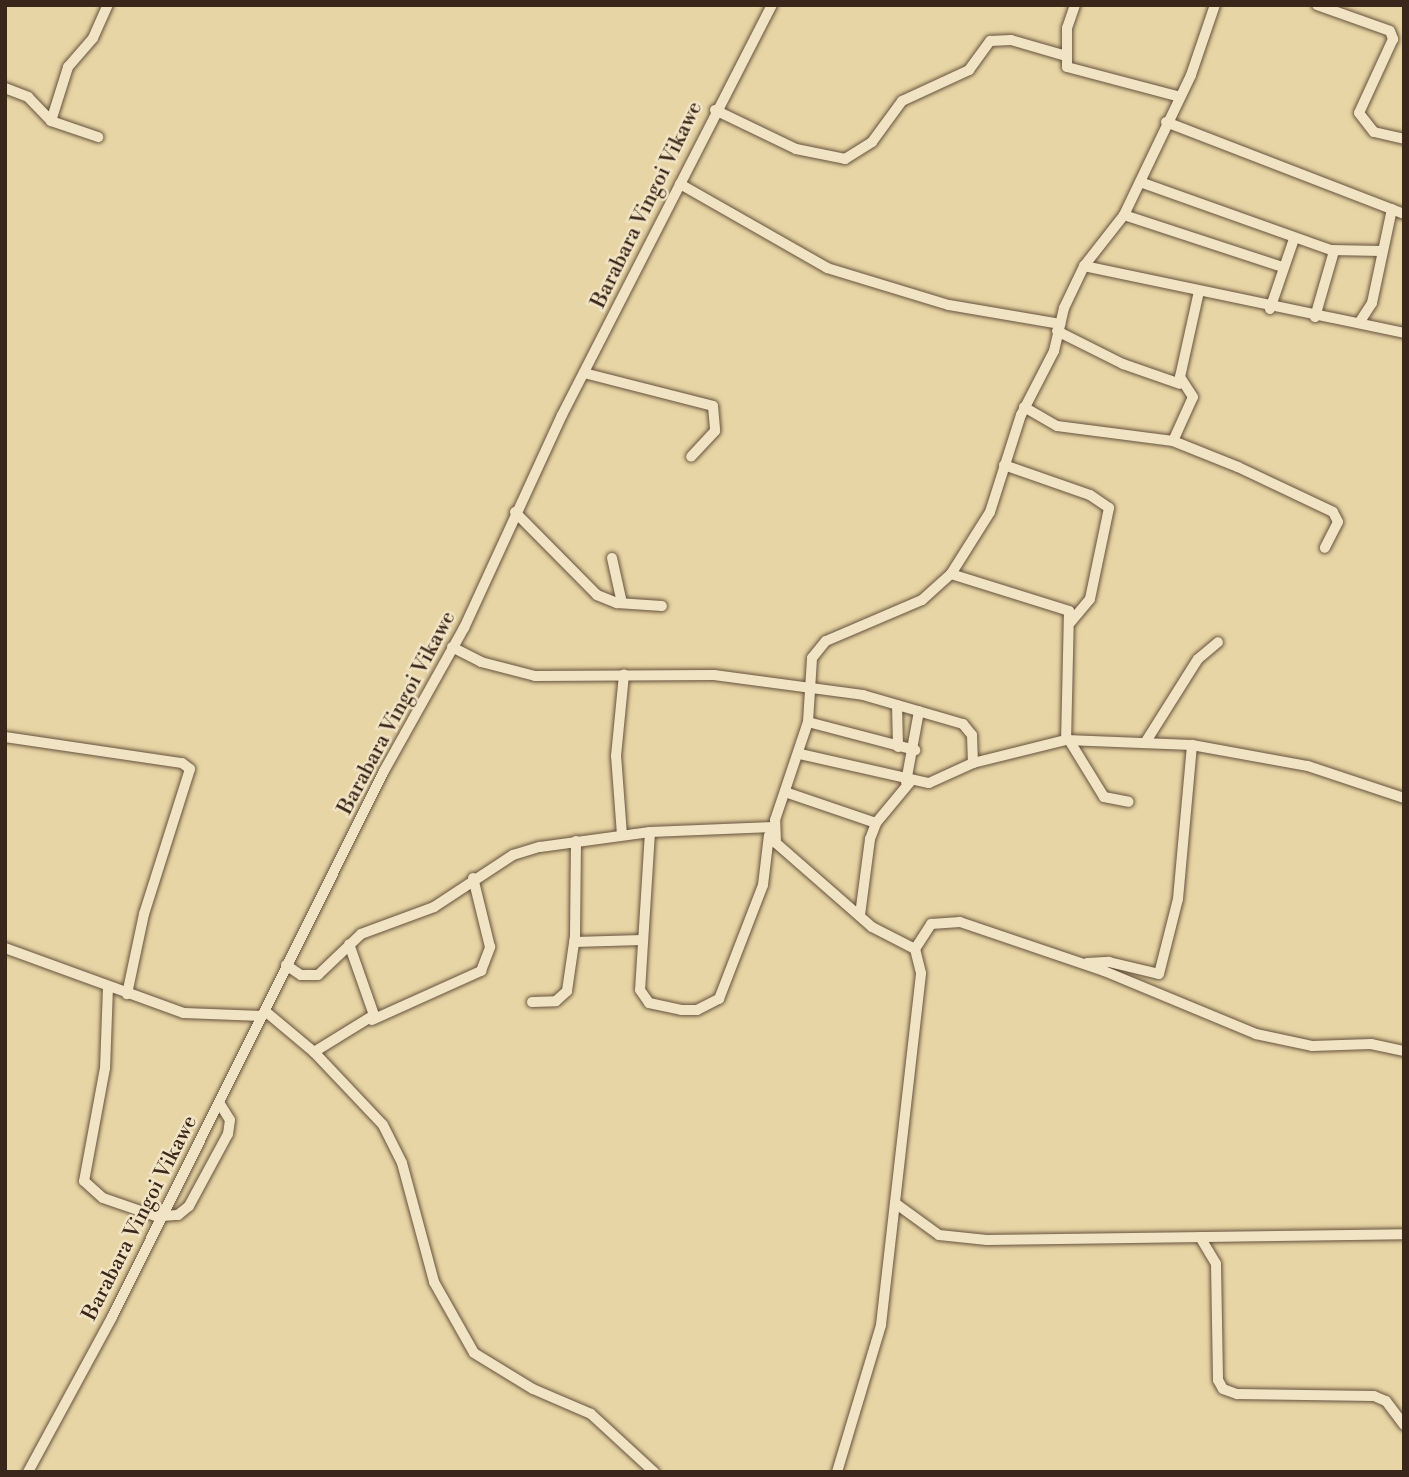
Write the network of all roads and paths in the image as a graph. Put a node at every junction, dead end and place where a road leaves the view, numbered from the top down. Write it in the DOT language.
graph roads {
  1 [pos="108,5"];
  2 [pos="772,5"];
  3 [pos="1075,5"];
  4 [pos="1215,5"];
  5 [pos="1317,5"];
  6 [pos="1066,56"];
  7 [pos="5,88"];
  8 [pos="1177,96"];
  9 [pos="715,110"];
  10 [pos="51,121"];
  11 [pos="1166,122"];
  12 [pos="98,137"];
  13 [pos="1404,139"];
  14 [pos="1140,182"];
  15 [pos="680,184"];
  16 [pos="1392,209"];
  17 [pos="1404,214"];
  18 [pos="1125,215"];
  19 [pos="1294,239"];
  20 [pos="1334,251"];
  21 [pos="1382,251"];
  22 [pos="1084,266"];
  23 [pos="1282,267"];
  24 [pos="1199,291"];
  25 [pos="1270,309"];
  26 [pos="1315,317"];
  27 [pos="1359,323"];
  28 [pos="1058,327"];
  29 [pos="1404,333"];
  30 [pos="584,373"];
  31 [pos="1180,384"];
  32 [pos="1024,407"];
  33 [pos="1173,441"];
  34 [pos="691,457"];
  35 [pos="1004,465"];
  36 [pos="515,512"];
  37 [pos="1325,548"];
  38 [pos="612,558"];
  39 [pos="951,574"];
  40 [pos="622,603"];
  41 [pos="662,606"];
  42 [pos="1071,622"];
  43 [pos="1218,642"];
  44 [pos="452,647"];
  45 [pos="624,674"];
  46 [pos="811,685"];
  47 [pos="897,705"];
  48 [pos="919,711"];
  49 [pos="808,722"];
  50 [pos="5,737"];
  51 [pos="1067,740"];
  52 [pos="1145,743"];
  53 [pos="1192,745"];
  54 [pos="898,747"];
  55 [pos="915,750"];
  56 [pos="800,754"];
  57 [pos="973,762"];
  58 [pos="908,782"];
  59 [pos="785,792"];
  60 [pos="1404,798"];
  61 [pos="1129,802"];
  62 [pos="876,823"];
  63 [pos="771,828"];
  64 [pos="650,832"];
  65 [pos="622,835"];
  66 [pos="576,841"];
  67 [pos="473,878"];
  68 [pos="860,915"];
  69 [pos="642,940"];
  70 [pos="574,942"];
  71 [pos="349,944"];
  72 [pos="5,948"];
  73 [pos="915,949"];
  74 [pos="1084,964"];
  75 [pos="286,965"];
  76 [pos="108,987"];
  77 [pos="127,993"];
  78 [pos="532,1002"];
  79 [pos="263,1014"];
  80 [pos="372,1020"];
  81 [pos="1404,1051"];
  82 [pos="314,1052"];
  83 [pos="220,1104"];
  84 [pos="895,1203"];
  85 [pos="162,1217"];
  86 [pos="1404,1234"];
  87 [pos="1200,1237"];
  88 [pos="1404,1424"];
  89 [pos="27,1472"];
  90 [pos="654,1472"];
  91 [pos="836,1472"];
  1 -- 10 [label="street"];
  2 -- 9 [label="street, Barabara Vingoi Vikawe"];
  3 -- 6 [label="street"];
  4 -- 8 [label="street"];
  5 -- 13 [label="street"];
  6 -- 8 [label="street"];
  6 -- 9 [label="street"];
  7 -- 10 [label="street"];
  8 -- 11 [label="street"];
  9 -- 15 [label="street, Barabara Vingoi Vikawe"];
  10 -- 12 [label="street"];
  11 -- 14 [label="street"];
  11 -- 16 [label="street"];
  14 -- 18 [label="street"];
  14 -- 19 [label="street"];
  15 -- 28 [label="street"];
  15 -- 30 [label="street, Barabara Vingoi Vikawe"];
  16 -- 17 [label="street"];
  16 -- 21 [label="street"];
  18 -- 22 [label="street"];
  18 -- 23 [label="street"];
  19 -- 20 [label="street"];
  19 -- 23 [label="street"];
  20 -- 21 [label="street"];
  20 -- 26 [label="street"];
  21 -- 27 [label="street"];
  22 -- 24 [label="street"];
  22 -- 28 [label="street"];
  23 -- 25 [label="street"];
  24 -- 25 [label="street"];
  24 -- 31 [label="street"];
  25 -- 26 [label="street"];
  26 -- 27 [label="street"];
  27 -- 29 [label="street"];
  28 -- 31 [label="street"];
  28 -- 32 [label="street"];
  30 -- 34 [label="street"];
  30 -- 36 [label="street, Barabara Vingoi Vikawe"];
  31 -- 33 [label="street"];
  32 -- 33 [label="street"];
  32 -- 35 [label="street"];
  33 -- 37 [label="street"];
  35 -- 39 [label="street"];
  35 -- 42 [label="street"];
  36 -- 40 [label="street"];
  36 -- 44 [label="street, Barabara Vingoi Vikawe"];
  38 -- 40 [label="street"];
  39 -- 42 [label="street"];
  39 -- 46 [label="street"];
  40 -- 41 [label="street"];
  42 -- 51 [label="street"];
  43 -- 52 [label="street"];
  44 -- 45 [label="street"];
  44 -- 75 [label="street, Barabara Vingoi Vikawe"];
  45 -- 46 [label="street"];
  45 -- 65 [label="street"];
  46 -- 47 [label="street"];
  46 -- 49 [label="street"];
  47 -- 48 [label="street"];
  47 -- 54 [label="street"];
  48 -- 55 [label="street"];
  48 -- 57 [label="street"];
  49 -- 54 [label="street"];
  49 -- 56 [label="street"];
  50 -- 77 [label="street"];
  51 -- 52 [label="street"];
  51 -- 57 [label="street"];
  51 -- 61 [label="street"];
  52 -- 53 [label="street"];
  53 -- 60 [label="street"];
  53 -- 74 [label="street"];
  54 -- 55 [label="street"];
  55 -- 58 [label="street"];
  56 -- 58 [label="street"];
  56 -- 59 [label="street"];
  57 -- 58 [label="street"];
  58 -- 62 [label="street"];
  59 -- 62 [label="street"];
  59 -- 63 [label="street"];
  62 -- 68 [label="street"];
  63 -- 64 [label="street"];
  63 -- 68 [label="street"];
  63 -- 69 [label="street"];
  64 -- 65 [label="street"];
  64 -- 69 [label="street"];
  65 -- 66 [label="street"];
  66 -- 67 [label="street"];
  66 -- 70 [label="street"];
  67 -- 71 [label="street"];
  67 -- 80 [label="street"];
  68 -- 73 [label="street"];
  69 -- 70 [label="street"];
  70 -- 78 [label="street"];
  71 -- 75 [label="street"];
  71 -- 80 [label="street"];
  72 -- 76 [label="street"];
  73 -- 74 [label="street"];
  73 -- 84 [label="street"];
  74 -- 81 [label="street"];
  75 -- 79 [label="street, Barabara Vingoi Vikawe"];
  76 -- 77 [label="street"];
  76 -- 85 [label="street"];
  77 -- 79 [label="street"];
  79 -- 82 [label="street"];
  79 -- 83 [label="street, Barabara Vingoi Vikawe"];
  80 -- 82 [label="street"];
  82 -- 90 [label="street"];
  83 -- 85 [label="street, Barabara Vingoi Vikawe"];
  83 -- 85 [label="street"];
  84 -- 87 [label="street"];
  84 -- 91 [label="street"];
  85 -- 89 [label="street, Barabara Vingoi Vikawe"];
  86 -- 87 [label="street"];
  87 -- 88 [label="street"];
}
